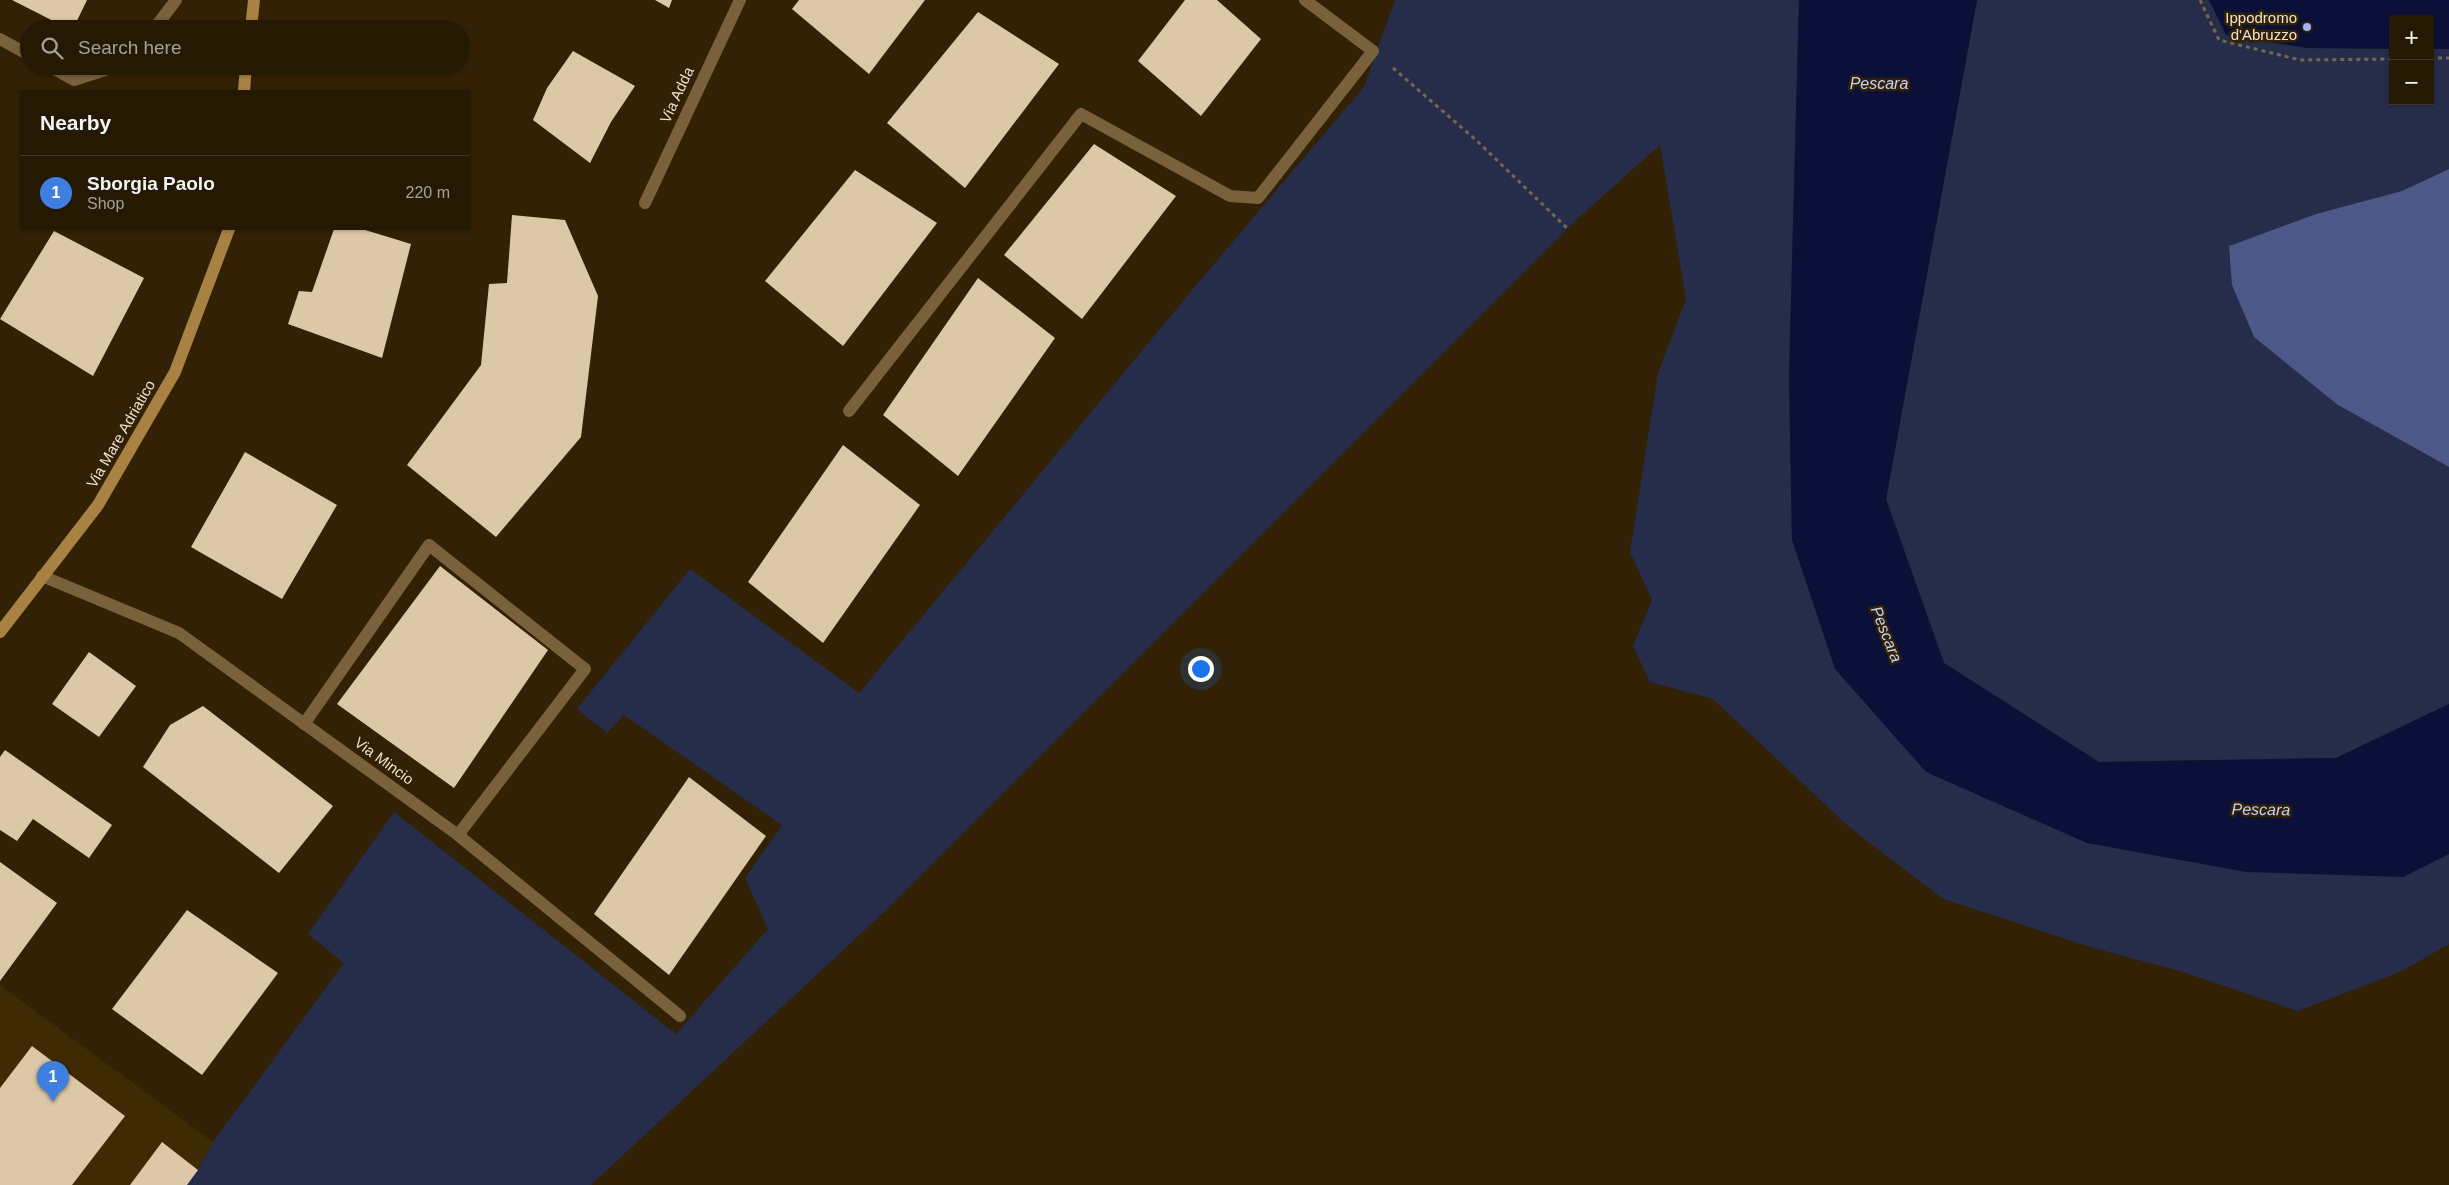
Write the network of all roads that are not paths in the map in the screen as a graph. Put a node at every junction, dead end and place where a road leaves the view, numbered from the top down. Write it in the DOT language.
graph roads {
  1 [pos="176,0"];
  2 [pos="254,0"];
  3 [pos="740,0"];
  4 [pos="1305,0"];
  5 [pos="161,20"];
  6 [pos="251,20"];
  7 [pos="0,39"];
  8 [pos="20,50"];
  9 [pos="65,75"];
  10 [pos="90,75"];
  11 [pos="245,75"];
  12 [pos="244,90"];
  13 [pos="645,203"];
  14 [pos="229,230"];
  15 [pos="849,411"];
  16 [pos="42,576"];
  17 [pos="0,632"];
  18 [pos="304,724"];
  19 [pos="458,835"];
  20 [pos="680,1016"];
  1 -- 5 [label="street"];
  2 -- 6 [label="main road"];
  3 -- 13 [label="street, Via Adda"];
  4 -- 15 [label="street"];
  7 -- 8 [label="street"];
  9 -- 10 [label="street"];
  11 -- 12 [label="main road"];
  14 -- 16 [label="main road, Via Mare Adriatico"];
  16 -- 17 [label="main road, Via Mare Adriatico"];
  16 -- 18 [label="street, Via Mincio"];
  18 -- 19 [label="street, Via Mincio"];
  18 -- 19 [label="street"];
  19 -- 20 [label="street, Via Mincio"];
}
